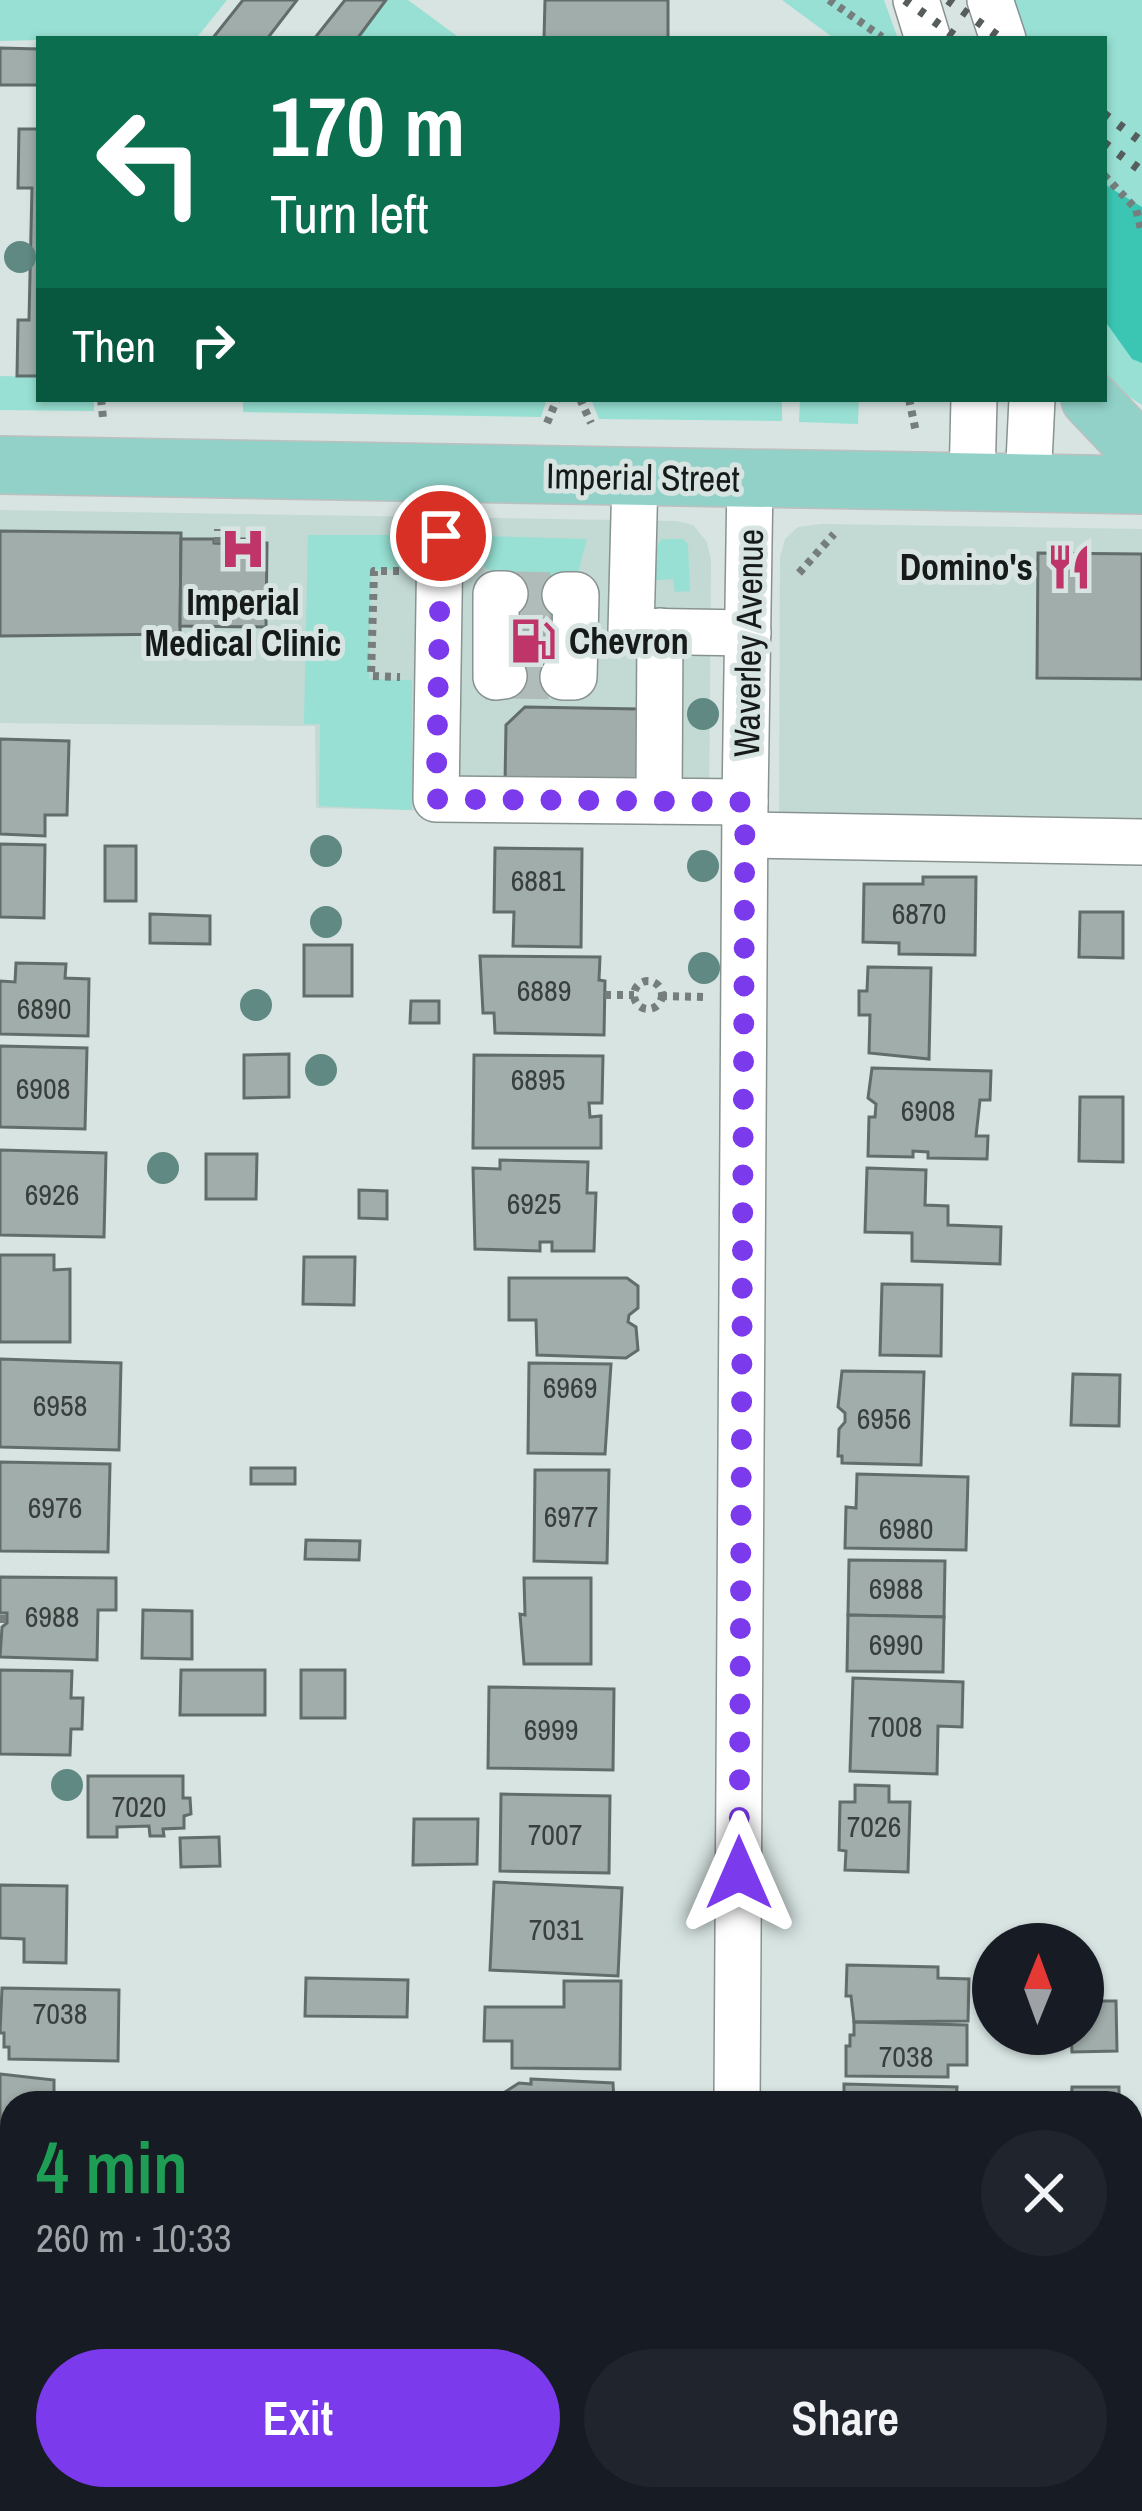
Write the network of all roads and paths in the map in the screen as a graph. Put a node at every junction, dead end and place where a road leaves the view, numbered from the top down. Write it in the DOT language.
graph roads {
  1 [pos="829,0"];
  2 [pos="916,0"];
  3 [pos="989,0"];
  4 [pos="880,36"];
  5 [pos="927,36"];
  6 [pos="1002,36"];
  7 [pos="1107,178"];
  8 [pos="1142,233"];
  9 [pos="101,402"];
  10 [pos="556,402"];
  11 [pos="581,402"];
  12 [pos="910,402"];
  13 [pos="974,402"];
  14 [pos="1032,402"];
  15 [pos="1093,402"];
  16 [pos="103,418"];
  17 [pos="547,423"];
  18 [pos="591,423"];
  19 [pos="916,431"];
  20 [pos="1142,454"];
  21 [pos="0,466"];
  22 [pos="440,473"];
  23 [pos="635,476"];
  24 [pos="750,478"];
  25 [pos="972,482"];
  26 [pos="1028,483"];
  27 [pos="1142,485"];
  28 [pos="222,529"];
  29 [pos="834,534"];
  30 [pos="222,543"];
  31 [pos="406,572"];
  32 [pos="799,573"];
  33 [pos="646,631"];
  34 [pos="439,632"];
  35 [pos="748,633"];
  36 [pos="501,634"];
  37 [pos="569,635"];
  38 [pos="408,677"];
  39 [pos="659,801"];
  40 [pos="745,819"];
  41 [pos="1142,842"];
  42 [pos="634,994"];
  43 [pos="605,995"];
  44 [pos="661,996"];
  45 [pos="713,997"];
  46 [pos="737,2091"];
  1 -- 4 [label="path"];
  2 -- 5 [label="street"];
  3 -- 6 [label="street"];
  7 -- 8 [label="path"];
  9 -- 16 [label="path"];
  10 -- 17 [label="path"];
  11 -- 18 [label="path"];
  12 -- 19 [label="path"];
  13 -- 25 [label="street"];
  14 -- 26 [label="street"];
  15 -- 20 [label="main road"];
  21 -- 22 [label="main road, Imperial Street"];
  22 -- 23 [label="main road, Imperial Street"];
  22 -- 34 [label="street"];
  23 -- 24 [label="main road, Imperial Street"];
  23 -- 33 [label="street"];
  24 -- 25 [label="main road, Imperial Street"];
  24 -- 35 [label="street, Waverley Avenue"];
  25 -- 26 [label="main road, Imperial Street"];
  26 -- 27 [label="main road, Imperial Street"];
  28 -- 30 [label="path"];
  29 -- 32 [label="path"];
  31 -- 38 [label="path"];
  33 -- 35 [label="street"];
  33 -- 37 [label="street"];
  33 -- 39 [label="street"];
  34 -- 36 [label="street"];
  34 -- 39 [label="street"];
  35 -- 40 [label="street, Waverley Avenue"];
  39 -- 40 [label="street"];
  40 -- 41 [label="street"];
  40 -- 46 [label="street, Waverley Avenue"];
  42 -- 43 [label="path"];
  42 -- 44 [label="path"];
  42 -- 44 [label="path"];
  44 -- 45 [label="path"];
}
